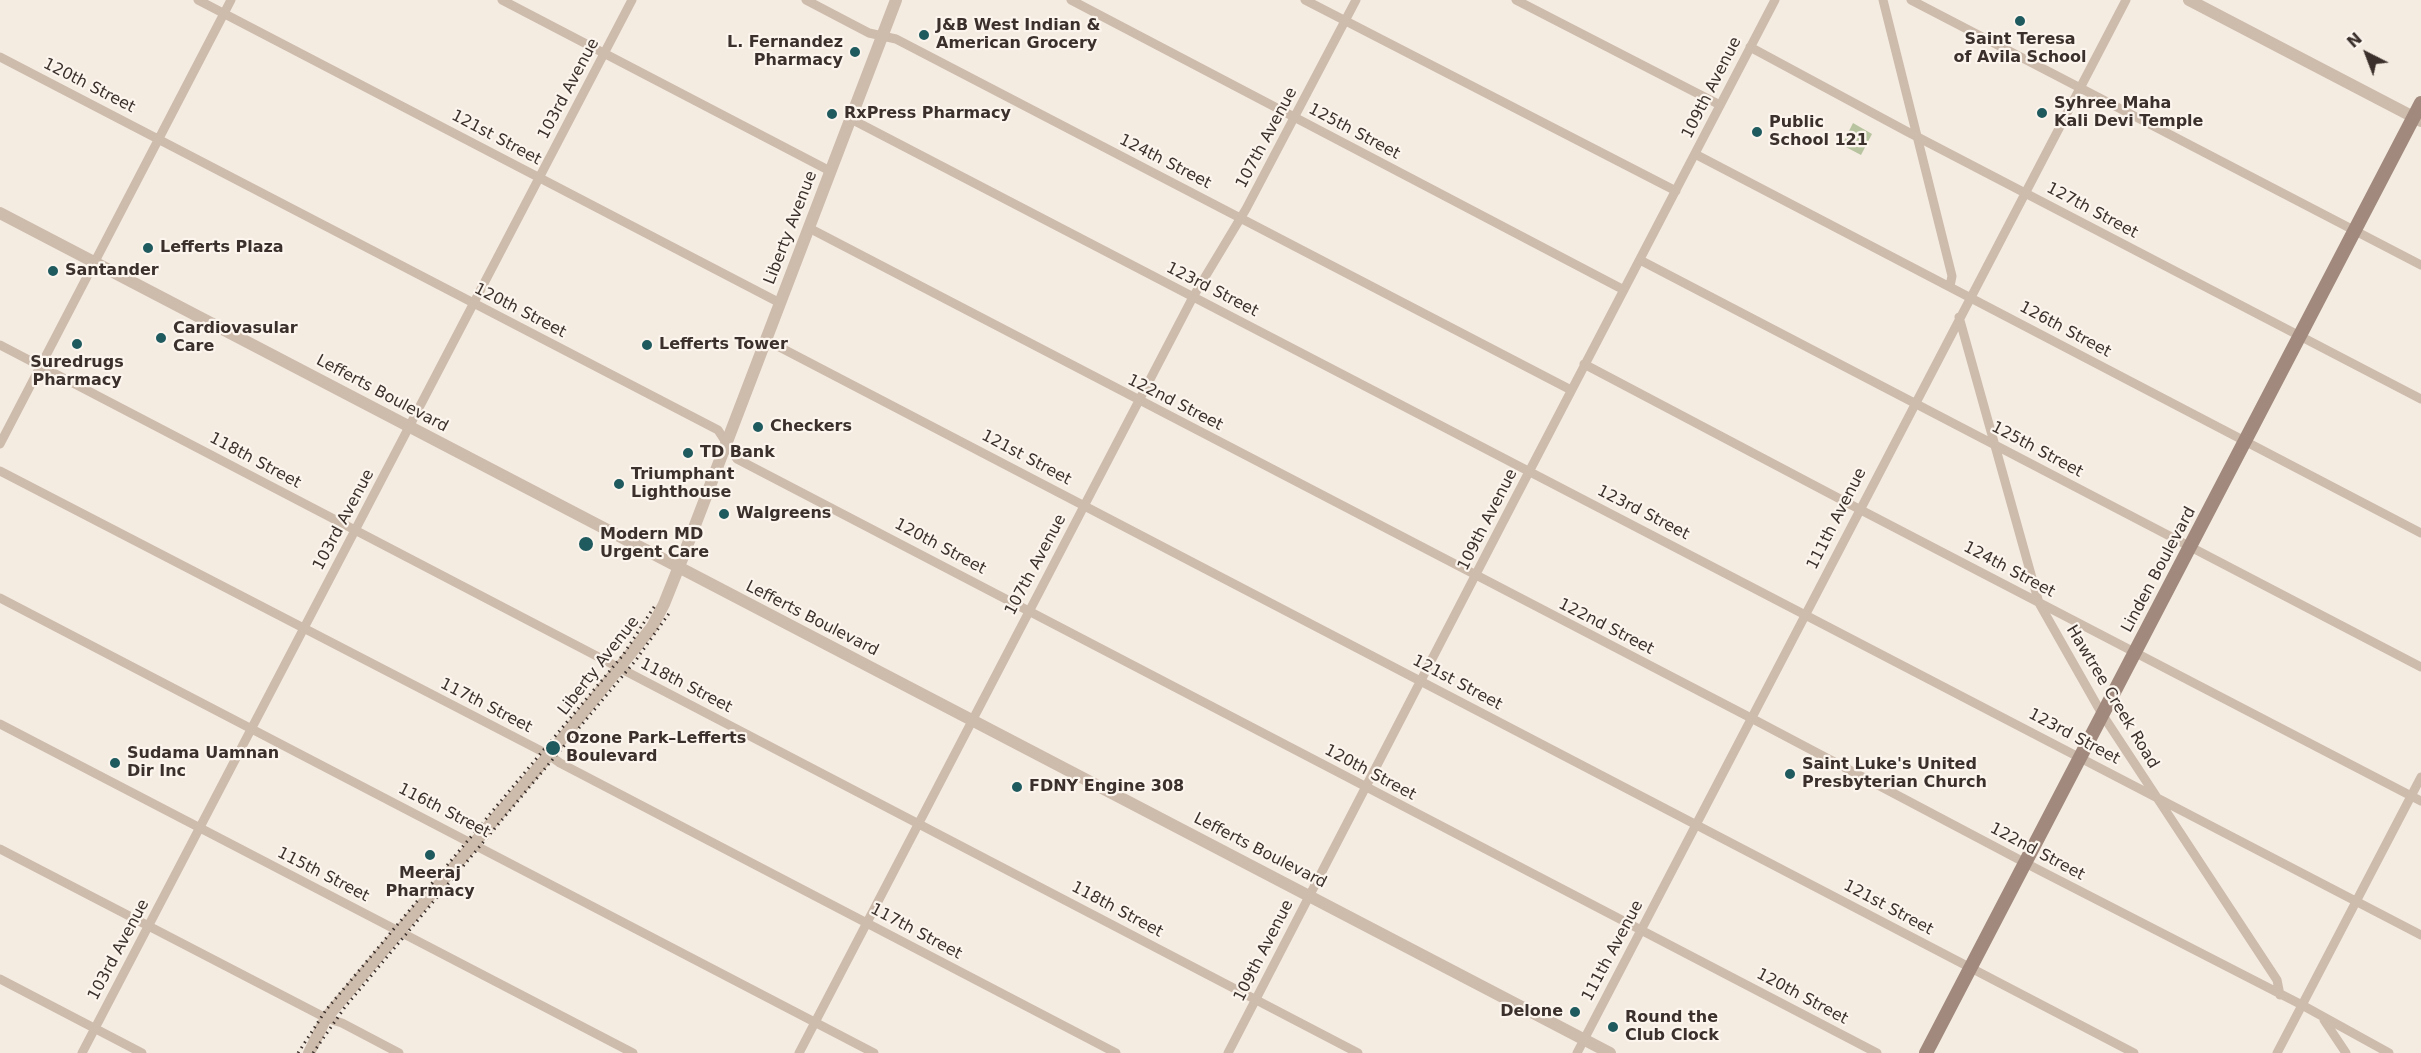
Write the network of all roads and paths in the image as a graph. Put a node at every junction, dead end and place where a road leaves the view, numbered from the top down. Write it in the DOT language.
graph roads {
  1 [pos="198,0"];
  2 [pos="231,0"];
  3 [pos="502,0"];
  4 [pos="633,0"];
  5 [pos="806,0"];
  6 [pos="896,0"];
  7 [pos="1071,0"];
  8 [pos="1305,0"];
  9 [pos="1356,0"];
  10 [pos="1516,0"];
  11 [pos="1883,0"];
  12 [pos="1911,0"];
  13 [pos="2126,0"];
  14 [pos="2189,0"];
  15 [pos="1772,1"];
  16 [pos="224,14"];
  17 [pos="1346,21"];
  18 [pos="882,36"];
  19 [pos="1750,47"];
  20 [pos="605,53"];
  21 [pos="0,57"];
  22 [pos="2080,88"];
  23 [pos="2421,103"];
  24 [pos="1720,105"];
  25 [pos="1295,118"];
  26 [pos="851,119"];
  27 [pos="2417,119"];
  28 [pos="1917,136"];
  29 [pos="159,139"];
  30 [pos="1695,154"];
  31 [pos="830,171"];
  32 [pos="540,178"];
  33 [pos="1676,191"];
  34 [pos="2025,193"];
  35 [pos="0,213"];
  36 [pos="1240,218"];
  37 [pos="809,228"];
  38 [pos="2354,231"];
  39 [pos="1640,260"];
  40 [pos="95,262"];
  41 [pos="2421,265"];
  42 [pos="1950,286"];
  43 [pos="1624,290"];
  44 [pos="1193,297"];
  45 [pos="1970,297"];
  46 [pos="780,303"];
  47 [pos="474,304"];
  48 [pos="1959,317"];
  49 [pos="2300,336"];
  50 [pos="766,340"];
  51 [pos="0,345"];
  52 [pos="1584,364"];
  53 [pos="40,366"];
  54 [pos="1571,390"];
  55 [pos="2421,399"];
  56 [pos="1139,401"];
  57 [pos="1914,403"];
  58 [pos="410,427"];
  59 [pos="2245,441"];
  60 [pos="0,444"];
  61 [pos="727,444"];
  62 [pos="1995,445"];
  63 [pos="0,471"];
  64 [pos="1530,472"];
  65 [pos="1084,506"];
  66 [pos="1859,509"];
  67 [pos="356,530"];
  68 [pos="2421,533"];
  69 [pos="2190,547"];
  70 [pos="679,568"];
  71 [pos="1476,576"];
  72 [pos="0,598"];
  73 [pos="2039,603"];
  74 [pos="1029,611"];
  75 [pos="1805,614"];
  76 [pos="304,630"];
  77 [pos="2135,652"];
  78 [pos="2421,667"];
  79 [pos="620,669"];
  80 [pos="1420,681"];
  81 [pos="2102,714"];
  82 [pos="1751,718"];
  83 [pos="972,720"];
  84 [pos="0,723"];
  85 [pos="252,728"];
  86 [pos="549,755"];
  87 [pos="2080,756"];
  88 [pos="2421,777"];
  89 [pos="1365,787"];
  90 [pos="2411,796"];
  91 [pos="2155,798"];
  92 [pos="2421,801"];
  93 [pos="918,824"];
  94 [pos="1696,825"];
  95 [pos="200,828"];
  96 [pos="474,844"];
  97 [pos="0,849"];
  98 [pos="2025,863"];
  99 [pos="1309,896"];
  100 [pos="2356,901"];
  101 [pos="866,923"];
  102 [pos="148,926"];
  103 [pos="1641,930"];
  104 [pos="399,931"];
  105 [pos="2421,935"];
  106 [pos="1970,968"];
  107 [pos="0,979"];
  108 [pos="2280,995"];
  109 [pos="1255,1000"];
  110 [pos="2302,1005"];
  111 [pos="326,1018"];
  112 [pos="2323,1018"];
  113 [pos="815,1022"];
  114 [pos="94,1029"];
  115 [pos="1584,1040"];
  116 [pos="82,1053"];
  117 [pos="142,1053"];
  118 [pos="309,1053"];
  119 [pos="399,1053"];
  120 [pos="633,1053"];
  121 [pos="799,1053"];
  122 [pos="874,1053"];
  123 [pos="1116,1053"];
  124 [pos="1228,1053"];
  125 [pos="1358,1053"];
  126 [pos="1577,1053"];
  127 [pos="1610,1053"];
  128 [pos="1877,1053"];
  129 [pos="1926,1053"];
  130 [pos="2134,1053"];
  131 [pos="2277,1053"];
  132 [pos="2346,1053"];
  133 [pos="2389,1053"];
  1 -- 16 [label="street, 121st Street"];
  2 -- 16 [label="street"];
  3 -- 20 [label="street"];
  4 -- 20 [label="street, 103rd Avenue"];
  5 -- 18 [label="street, 124th Street"];
  6 -- 18 [label="street, Liberty Avenue"];
  7 -- 25 [label="street, 125th Street"];
  8 -- 17 [label="street"];
  9 -- 17 [label="street, 107th Avenue"];
  10 -- 24 [label="street"];
  11 -- 28 [label="street"];
  12 -- 22 [label="street"];
  13 -- 22 [label="street, 111th Avenue"];
  14 -- 27 [label="street"];
  15 -- 19 [label="street, 109th Avenue"];
  16 -- 29 [label="street"];
  16 -- 32 [label="street, 121st Street"];
  17 -- 25 [label="street, 107th Avenue"];
  17 -- 33 [label="street"];
  18 -- 26 [label="street, Liberty Avenue"];
  18 -- 36 [label="street, 124th Street"];
  19 -- 24 [label="street, 109th Avenue"];
  19 -- 28 [label="street, 127th Street"];
  20 -- 31 [label="street"];
  20 -- 32 [label="street, 103rd Avenue"];
  21 -- 29 [label="street, 120th Street"];
  22 -- 34 [label="street, 111th Avenue"];
  22 -- 38 [label="street"];
  23 -- 27 [label="main road, Linden Boulevard"];
  24 -- 30 [label="street, 109th Avenue"];
  25 -- 36 [label="street, 107th Avenue"];
  25 -- 43 [label="street, 125th Street"];
  26 -- 31 [label="street, Liberty Avenue"];
  26 -- 44 [label="street, 123rd Street"];
  27 -- 38 [label="main road, Linden Boulevard"];
  28 -- 34 [label="street, 127th Street"];
  28 -- 42 [label="street"];
  29 -- 40 [label="street"];
  29 -- 47 [label="street, 120th Street"];
  30 -- 33 [label="street, 109th Avenue"];
  30 -- 42 [label="street, 126th Street"];
  31 -- 37 [label="street, Liberty Avenue"];
  32 -- 46 [label="street, 121st Street"];
  32 -- 47 [label="street, 103rd Avenue"];
  33 -- 39 [label="street, 109th Avenue"];
  34 -- 45 [label="street, 111th Avenue"];
  34 -- 49 [label="street, 127th Street"];
  35 -- 40 [label="street, Lefferts Boulevard"];
  36 -- 44 [label="street, 107th Avenue"];
  36 -- 54 [label="street, 124th Street"];
  37 -- 46 [label="street, Liberty Avenue"];
  37 -- 56 [label="street, 122nd Street"];
  38 -- 41 [label="street"];
  38 -- 49 [label="main road, Linden Boulevard"];
  39 -- 43 [label="street, 109th Avenue"];
  39 -- 57 [label="street, 125th Street"];
  40 -- 53 [label="street"];
  40 -- 58 [label="street, Lefferts Boulevard"];
  42 -- 45 [label="street, 126th Street"];
  43 -- 52 [label="street, 109th Avenue"];
  44 -- 56 [label="street, 107th Avenue"];
  44 -- 64 [label="street, 123rd Street"];
  45 -- 48 [label="street, 111th Avenue"];
  45 -- 59 [label="street, 126th Street"];
  46 -- 50 [label="street, Liberty Avenue"];
  47 -- 58 [label="street, 103rd Avenue"];
  47 -- 61 [label="street, 120th Street"];
  48 -- 57 [label="street, 111th Avenue"];
  48 -- 62 [label="street, Hawtree Creek Road"];
  49 -- 55 [label="street, 127th Street"];
  49 -- 59 [label="main road, Linden Boulevard"];
  50 -- 61 [label="street, Liberty Avenue"];
  50 -- 65 [label="street, 121st Street"];
  51 -- 53 [label="street, 118th Street"];
  52 -- 54 [label="street, 109th Avenue"];
  52 -- 66 [label="street, 124th Street"];
  53 -- 60 [label="street"];
  53 -- 67 [label="street, 118th Street"];
  54 -- 64 [label="street, 109th Avenue"];
  56 -- 65 [label="street, 107th Avenue"];
  56 -- 71 [label="street, 122nd Street"];
  57 -- 62 [label="street, 125th Street"];
  57 -- 66 [label="street, 111th Avenue"];
  58 -- 67 [label="street, 103rd Avenue"];
  58 -- 70 [label="street, Lefferts Boulevard"];
  59 -- 68 [label="street, 126th Street"];
  59 -- 69 [label="main road, Linden Boulevard"];
  61 -- 70 [label="street, Liberty Avenue"];
  61 -- 74 [label="street, 120th Street"];
  62 -- 69 [label="street, 125th Street"];
  62 -- 73 [label="street, Hawtree Creek Road"];
  63 -- 76 [label="street, 117th Street"];
  64 -- 71 [label="street, 109th Avenue"];
  64 -- 75 [label="street, 123rd Street"];
  65 -- 74 [label="street, 107th Avenue"];
  65 -- 80 [label="street, 121st Street"];
  66 -- 73 [label="street, 124th Street"];
  66 -- 75 [label="street, 111th Avenue"];
  67 -- 76 [label="street, 103rd Avenue"];
  67 -- 79 [label="street, 118th Street"];
  69 -- 77 [label="main road, Linden Boulevard"];
  69 -- 78 [label="street, 125th Street"];
  70 -- 79 [label="street, Liberty Avenue"];
  70 -- 83 [label="street, Lefferts Boulevard"];
  71 -- 80 [label="street, 109th Avenue"];
  71 -- 82 [label="street, 122nd Street"];
  72 -- 85 [label="street, 116th Street"];
  73 -- 77 [label="street, 124th Street"];
  73 -- 81 [label="street, Hawtree Creek Road"];
  74 -- 83 [label="street, 107th Avenue"];
  74 -- 89 [label="street, 120th Street"];
  75 -- 82 [label="street, 111th Avenue"];
  75 -- 87 [label="street, 123rd Street"];
  76 -- 85 [label="street, 103rd Avenue"];
  76 -- 86 [label="street, 117th Street"];
  77 -- 81 [label="main road, Linden Boulevard"];
  77 -- 90 [label="street, 124th Street"];
  79 -- 86 [label="street, Liberty Avenue"];
  79 -- 93 [label="street, 118th Street"];
  80 -- 89 [label="street, 109th Avenue"];
  80 -- 94 [label="street, 121st Street"];
  81 -- 87 [label="main road, Linden Boulevard"];
  81 -- 91 [label="street, Hawtree Creek Road"];
  82 -- 94 [label="street, 111th Avenue"];
  82 -- 98 [label="street, 122nd Street"];
  83 -- 93 [label="street, 107th Avenue"];
  83 -- 99 [label="street, Lefferts Boulevard"];
  84 -- 95 [label="street, 115th Street"];
  85 -- 95 [label="street, 103rd Avenue"];
  85 -- 96 [label="street, 116th Street"];
  86 -- 96 [label="street, Liberty Avenue"];
  86 -- 101 [label="street, 117th Street"];
  87 -- 91 [label="street, 123rd Street"];
  87 -- 98 [label="main road, Linden Boulevard"];
  88 -- 90 [label="street"];
  89 -- 99 [label="street, 109th Avenue"];
  89 -- 103 [label="street, 120th Street"];
  90 -- 92 [label="street, 124th Street"];
  90 -- 100 [label="street"];
  91 -- 100 [label="street, 123rd Street"];
  91 -- 108 [label="street, Hawtree Creek Road"];
  93 -- 101 [label="street, 107th Avenue"];
  93 -- 109 [label="street, 118th Street"];
  94 -- 103 [label="street, 111th Avenue"];
  94 -- 106 [label="street, 121st Street"];
  95 -- 102 [label="street, 103rd Avenue"];
  95 -- 104 [label="street, 115th Street"];
  96 -- 104 [label="street, Liberty Avenue"];
  96 -- 113 [label="street, 116th Street"];
  97 -- 102 [label="street"];
  98 -- 106 [label="main road, Linden Boulevard"];
  98 -- 108 [label="street, 122nd Street"];
  99 -- 109 [label="street, 109th Avenue"];
  99 -- 115 [label="street, Lefferts Boulevard"];
  100 -- 105 [label="street, 123rd Street"];
  100 -- 110 [label="street"];
  101 -- 113 [label="street, 107th Avenue"];
  101 -- 123 [label="street, 117th Street"];
  102 -- 111 [label="street"];
  102 -- 114 [label="street, 103rd Avenue"];
  103 -- 115 [label="street, 111th Avenue"];
  103 -- 128 [label="street, 120th Street"];
  104 -- 111 [label="street, Liberty Avenue"];
  104 -- 120 [label="street, 115th Street"];
  106 -- 129 [label="main road, Linden Boulevard"];
  106 -- 130 [label="street, 121st Street"];
  107 -- 114 [label="street"];
  108 -- 110 [label="street, 122nd Street"];
  109 -- 124 [label="street, 109th Avenue"];
  109 -- 125 [label="street, 118th Street"];
  110 -- 112 [label="street, 122nd Street"];
  110 -- 131 [label="street"];
  111 -- 118 [label="street, Liberty Avenue"];
  111 -- 119 [label="street"];
  112 -- 132 [label="street"];
  112 -- 133 [label="street, 122nd Street"];
  113 -- 121 [label="street, 107th Avenue"];
  113 -- 122 [label="street, 116th Street"];
  114 -- 116 [label="street, 103rd Avenue"];
  114 -- 117 [label="street"];
  115 -- 126 [label="street, 111th Avenue"];
  115 -- 127 [label="street, Lefferts Boulevard"];
}
